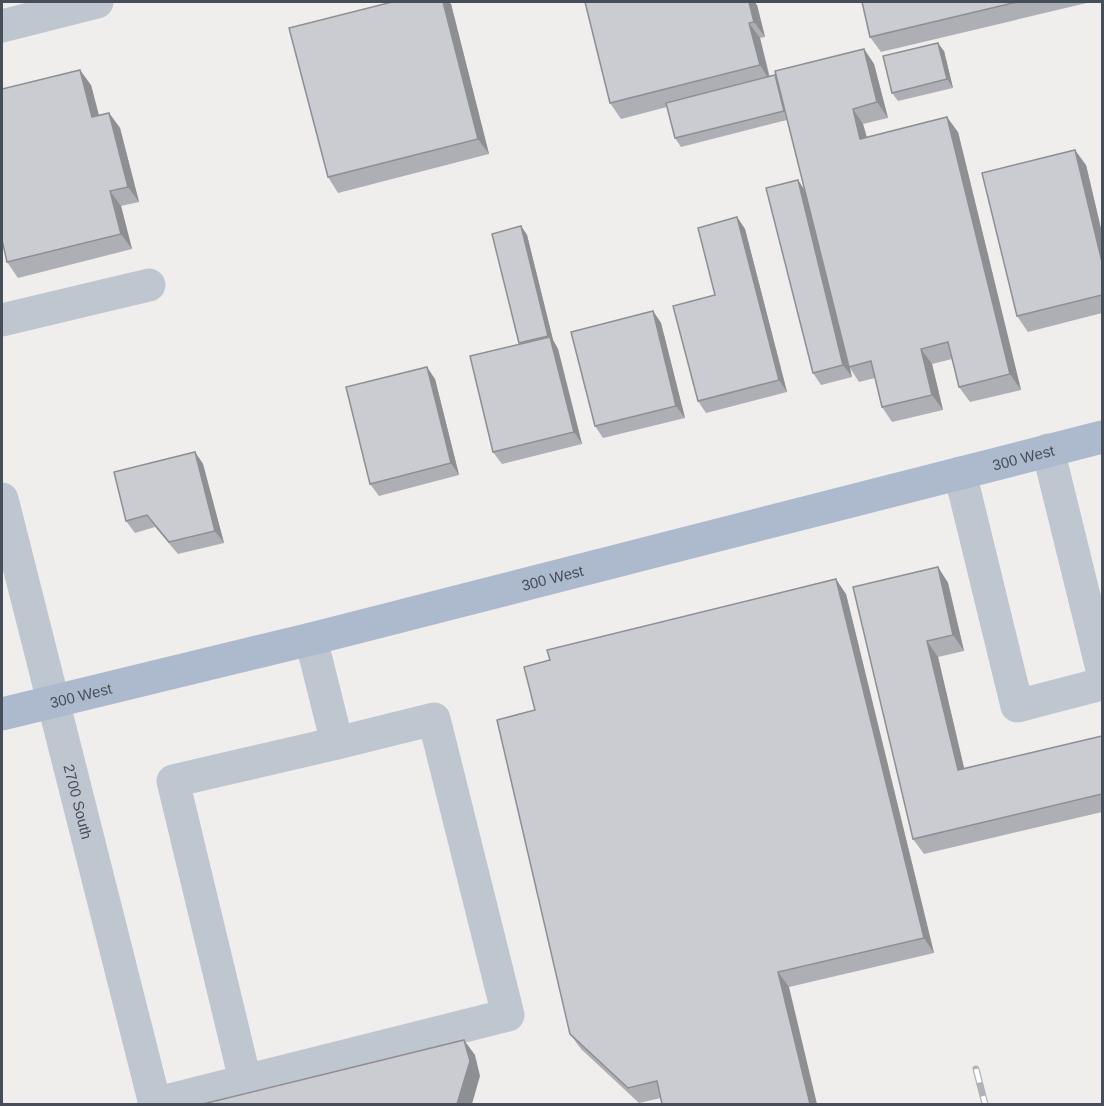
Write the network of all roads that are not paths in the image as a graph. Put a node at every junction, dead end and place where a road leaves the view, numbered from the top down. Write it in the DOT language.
graph roads {
  1 [pos="97,2"];
  2 [pos="2,26"];
  3 [pos="149,285"];
  4 [pos="2,320"];
  5 [pos="1102,437"];
  6 [pos="1048,450"];
  7 [pos="960,473"];
  8 [pos="2,499"];
  9 [pos="311,639"];
  10 [pos="1102,669"];
  11 [pos="1102,684"];
  12 [pos="53,702"];
  13 [pos="2,714"];
  14 [pos="337,743"];
  15 [pos="245,1080"];
  16 [pos="155,1104"];
  1 -- 2 [label="street"];
  3 -- 4 [label="street"];
  5 -- 6 [label="main road, 300 West"];
  6 -- 7 [label="main road, 300 West"];
  6 -- 10 [label="street"];
  7 -- 9 [label="main road, 300 West"];
  7 -- 11 [label="street"];
  8 -- 12 [label="street, 2700 South"];
  9 -- 12 [label="main road, 300 West"];
  9 -- 14 [label="street"];
  12 -- 13 [label="main road, 300 West"];
  12 -- 16 [label="street, 2700 South"];
  14 -- 15 [label="street"];
  14 -- 15 [label="street"];
  15 -- 16 [label="street"];
}
